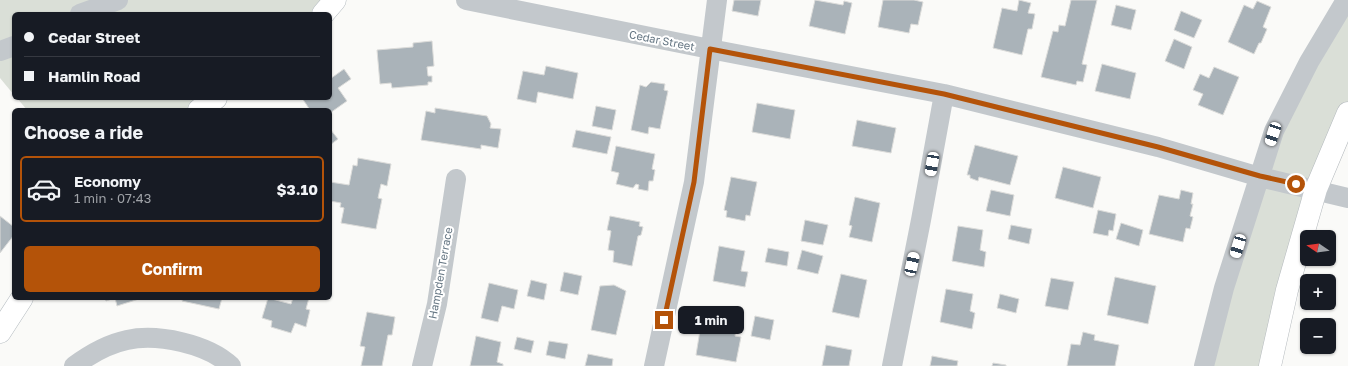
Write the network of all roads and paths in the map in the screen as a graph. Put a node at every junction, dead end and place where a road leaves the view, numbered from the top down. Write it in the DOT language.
graph roads {
  1 [pos="118,0"];
  2 [pos="335,0"];
  3 [pos="466,0"];
  4 [pos="717,0"];
  5 [pos="1346,0"];
  6 [pos="85,12"];
  7 [pos="325,12"];
  8 [pos="12,47"];
  9 [pos="710,49"];
  10 [pos="0,51"];
  11 [pos="944,94"];
  12 [pos="213,100"];
  13 [pos="203,108"];
  14 [pos="1348,113"];
  15 [pos="1260,176"];
  16 [pos="456,179"];
  17 [pos="1316,189"];
  18 [pos="1348,198"];
  19 [pos="21,300"];
  20 [pos="0,332"];
  21 [pos="74,366"];
  22 [pos="231,366"];
  23 [pos="422,366"];
  24 [pos="654,366"];
  25 [pos="892,366"];
  26 [pos="1204,366"];
  27 [pos="1270,366"];
  1 -- 6 [label="street"];
  2 -- 7 [label="main road"];
  3 -- 9 [label="street, Cedar Street"];
  4 -- 9 [label="street"];
  5 -- 15 [label="street"];
  8 -- 10 [label="street"];
  9 -- 11 [label="street, Cedar Street"];
  9 -- 24 [label="street"];
  11 -- 15 [label="street, Cedar Street"];
  11 -- 25 [label="street"];
  12 -- 13 [label="main road"];
  14 -- 17 [label="main road"];
  15 -- 17 [label="street, Cedar Street"];
  15 -- 26 [label="street"];
  16 -- 23 [label="street, Hampden Terrace"];
  17 -- 18 [label="street, Cedar Street"];
  17 -- 27 [label="main road"];
  19 -- 20 [label="main road"];
  21 -- 22 [label="street"];
}
